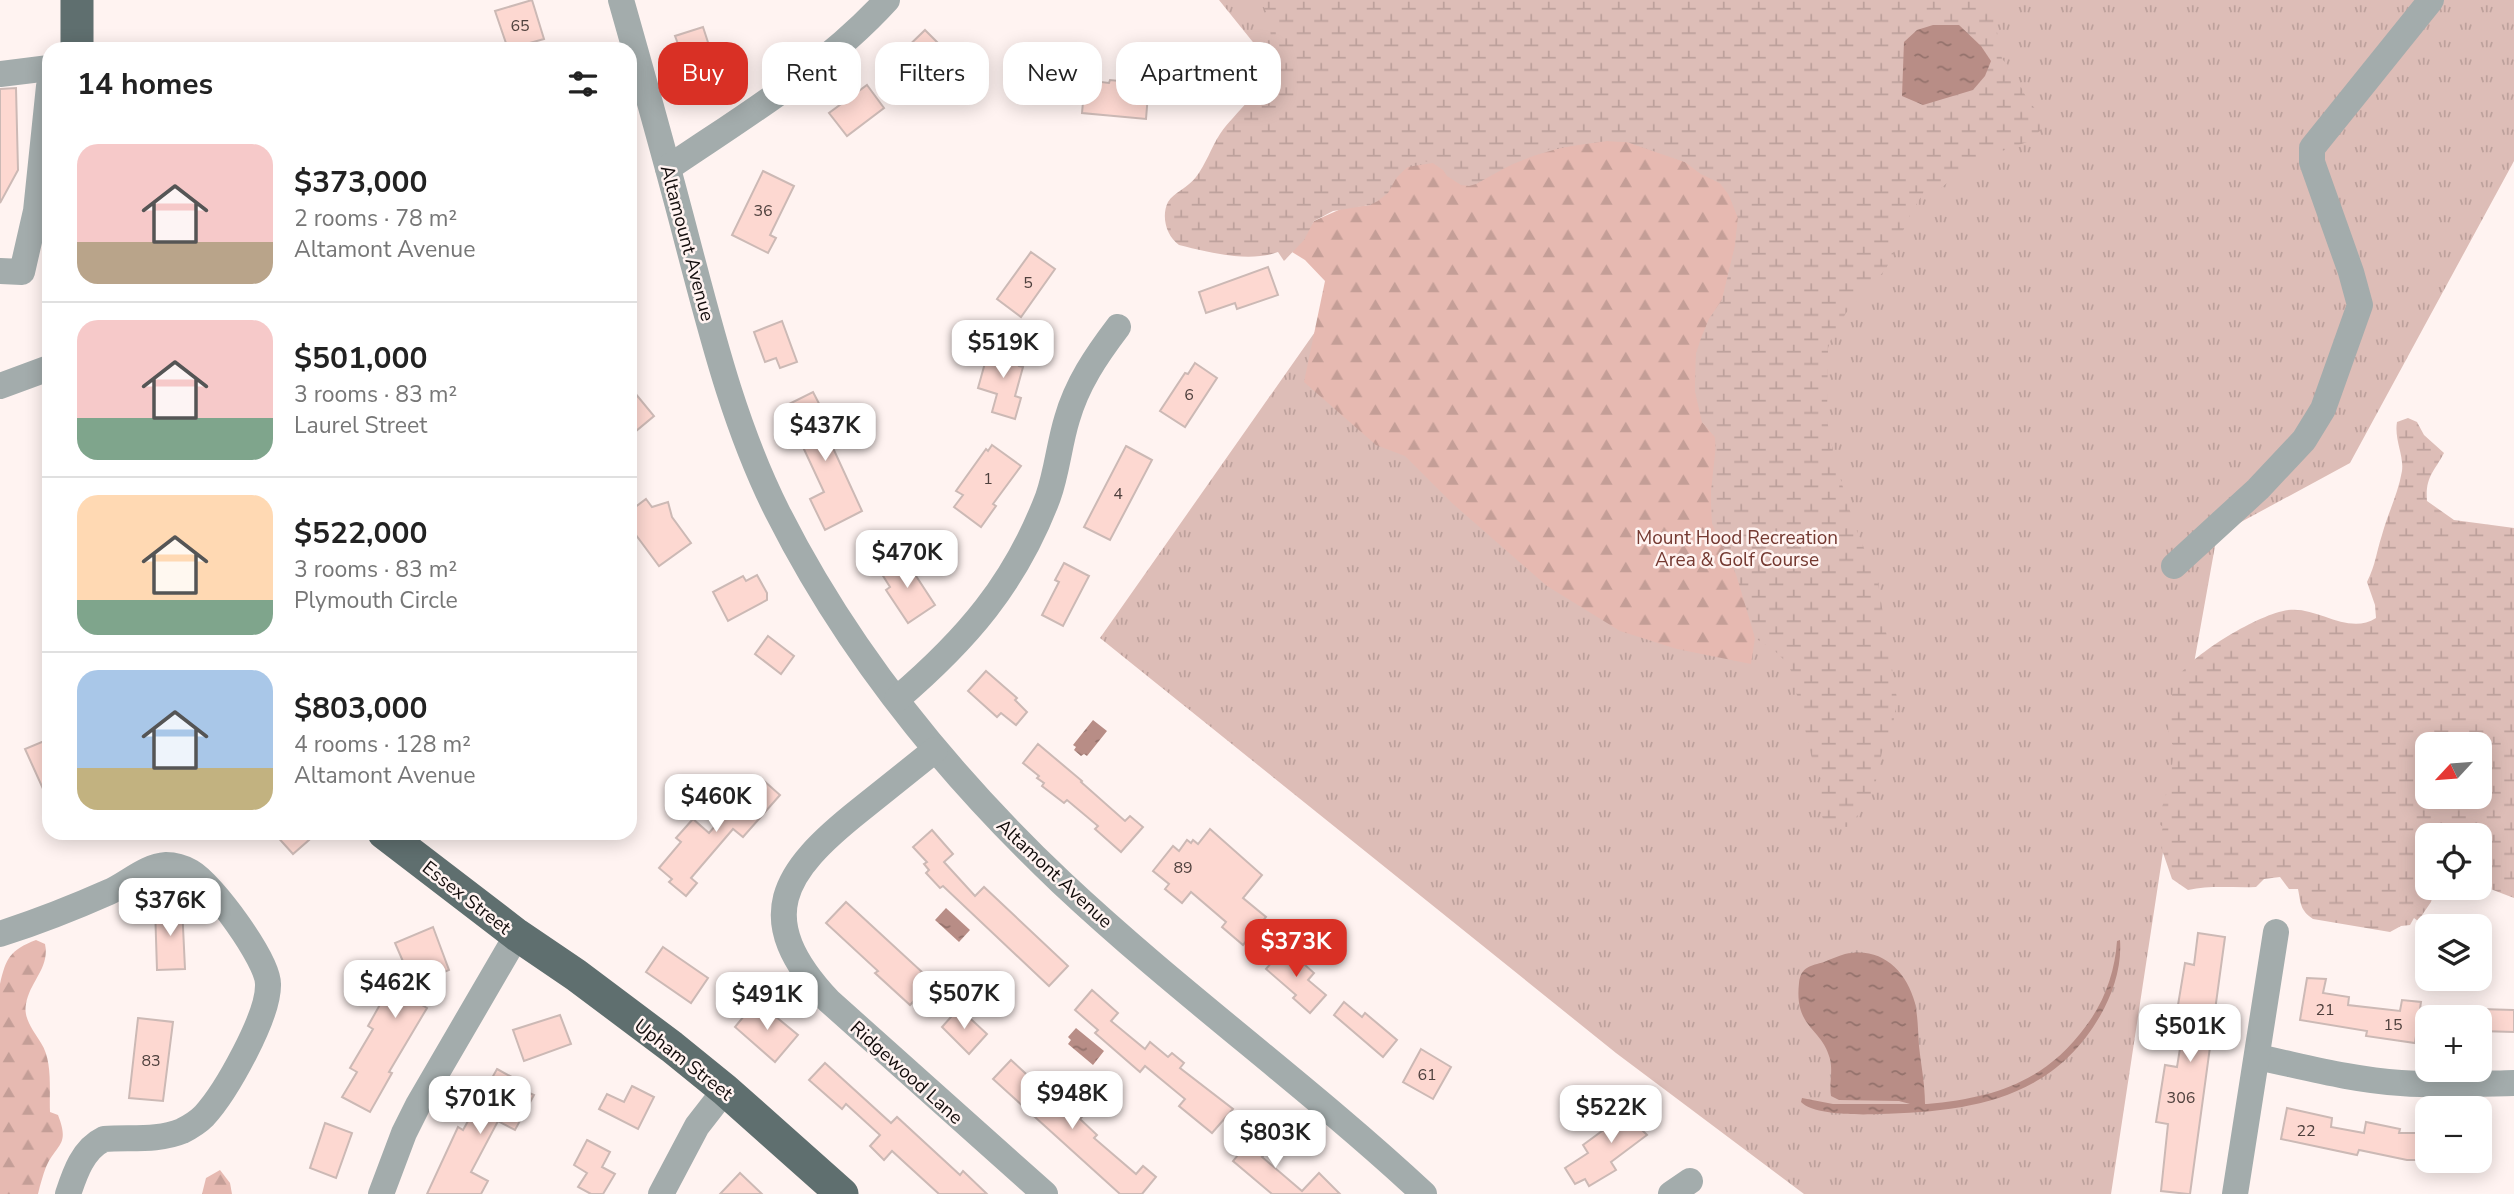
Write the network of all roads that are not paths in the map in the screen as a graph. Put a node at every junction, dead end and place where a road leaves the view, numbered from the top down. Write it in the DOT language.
graph roads {
  1 [pos="77,0"];
  2 [pos="621,0"];
  3 [pos="887,0"];
  4 [pos="2431,0"];
  5 [pos="77,42"];
  6 [pos="633,42"];
  7 [pos="637,57"];
  8 [pos="42,69"];
  9 [pos="0,74"];
  10 [pos="668,168"];
  11 [pos="42,209"];
  12 [pos="0,271"];
  13 [pos="1118,327"];
  14 [pos="42,371"];
  15 [pos="0,386"];
  16 [pos="764,483"];
  17 [pos="2174,566"];
  18 [pos="897,699"];
  19 [pos="935,750"];
  20 [pos="393,840"];
  21 [pos="2276,932"];
  22 [pos="0,934"];
  23 [pos="517,935"];
  24 [pos="2257,1057"];
  25 [pos="2514,1083"];
  26 [pos="725,1090"];
  27 [pos="68,1194"];
  28 [pos="381,1194"];
  29 [pos="662,1194"];
  30 [pos="842,1194"];
  31 [pos="1045,1194"];
  32 [pos="1424,1194"];
  33 [pos="2235,1194"];
  1 -- 5 [label="main road"];
  2 -- 6 [label="street, Altamount Avenue"];
  3 -- 10 [label="street"];
  4 -- 17 [label="street"];
  7 -- 10 [label="street, Altamount Avenue"];
  8 -- 9 [label="street"];
  10 -- 16 [label="street, Altamount Avenue"];
  11 -- 12 [label="street"];
  13 -- 18 [label="street"];
  14 -- 15 [label="street"];
  16 -- 18 [label="street, Altamont Avenue"];
  18 -- 19 [label="street, Altamont Avenue"];
  19 -- 31 [label="street, Ridgewood Lane"];
  19 -- 32 [label="street, Altamont Avenue"];
  20 -- 23 [label="main road, Essex Street"];
  21 -- 24 [label="street"];
  22 -- 27 [label="street"];
  23 -- 26 [label="main road, Upham Street"];
  23 -- 28 [label="street"];
  24 -- 25 [label="street"];
  24 -- 33 [label="street"];
  26 -- 29 [label="street"];
  26 -- 30 [label="main road, Upham Street"];
}
